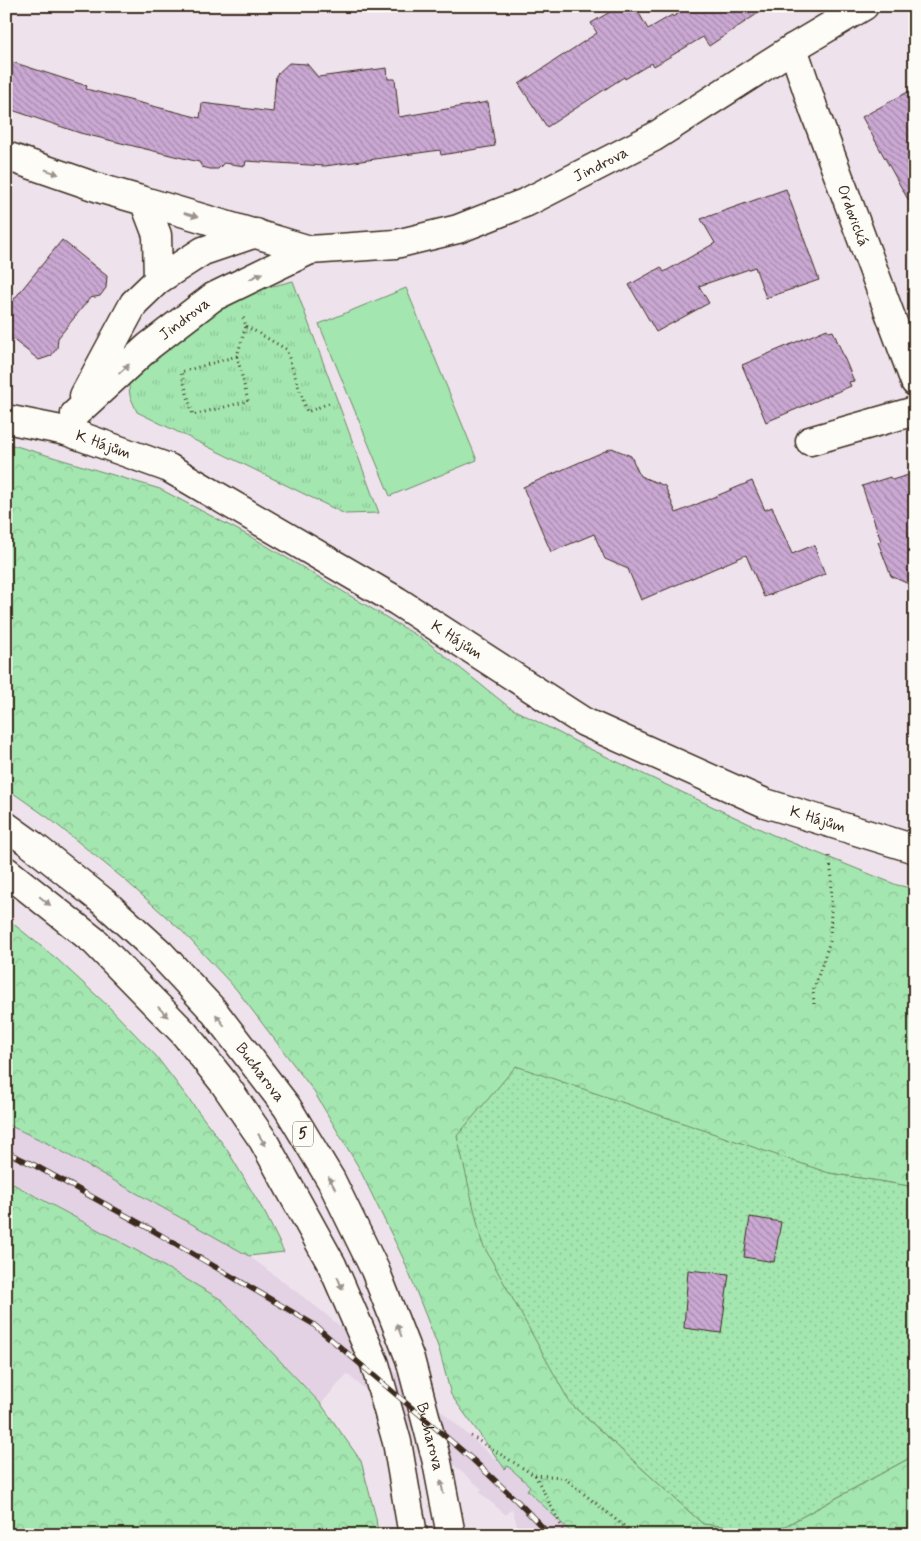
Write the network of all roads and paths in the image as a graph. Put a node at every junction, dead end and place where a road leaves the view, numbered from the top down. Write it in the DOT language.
graph roads {
  1 [pos="864,6"];
  2 [pos="793,48"];
  3 [pos="6,156"];
  4 [pos="144,201"];
  5 [pos="256,233"];
  6 [pos="310,250"];
  7 [pos="158,280"];
  8 [pos="240,310"];
  9 [pos="246,326"];
  10 [pos="237,356"];
  11 [pos="915,382"];
  12 [pos="329,403"];
  13 [pos="915,411"];
  14 [pos="6,419"];
  15 [pos="70,422"];
  16 [pos="810,441"];
  17 [pos="825,821"];
  18 [pos="6,826"];
  19 [pos="915,849"];
  20 [pos="6,871"];
  21 [pos="814,1004"];
  22 [pos="471,1436"];
  23 [pos="534,1475"];
  24 [pos="915,1527"];
  25 [pos="413,1535"];
  26 [pos="451,1535"];
  27 [pos="566,1535"];
  28 [pos="636,1535"];
  29 [pos="888,1535"];
  1 -- 2 [label="street, Jindrova"];
  2 -- 6 [label="street, Jindrova"];
  2 -- 11 [label="street, Ordovická"];
  3 -- 4 [label="street, Jindrova, one-way"];
  4 -- 5 [label="street, Jindrova, one-way"];
  4 -- 7 [label="street"];
  5 -- 6 [label="street, Jindrova"];
  5 -- 7 [label="street"];
  15 -- 6 [label="street, Jindrova, one-way"];
  7 -- 15 [label="street"];
  8 -- 9 [label="path"];
  9 -- 10 [label="path"];
  9 -- 12 [label="path"];
  10 -- 10 [label="path"];
  13 -- 16 [label="street"];
  14 -- 15 [label="street, K Hájům"];
  15 -- 17 [label="street, K Hájům"];
  17 -- 19 [label="street, K Hájům"];
  17 -- 21 [label="path"];
  26 -- 18 [label="street, Bucharova / 5, one-way"];
  20 -- 25 [label="street, Bucharova / 5, one-way"];
  22 -- 23 [label="path"];
  23 -- 27 [label="path"];
  23 -- 28 [label="path"];
  24 -- 29 [label="path"];
}
